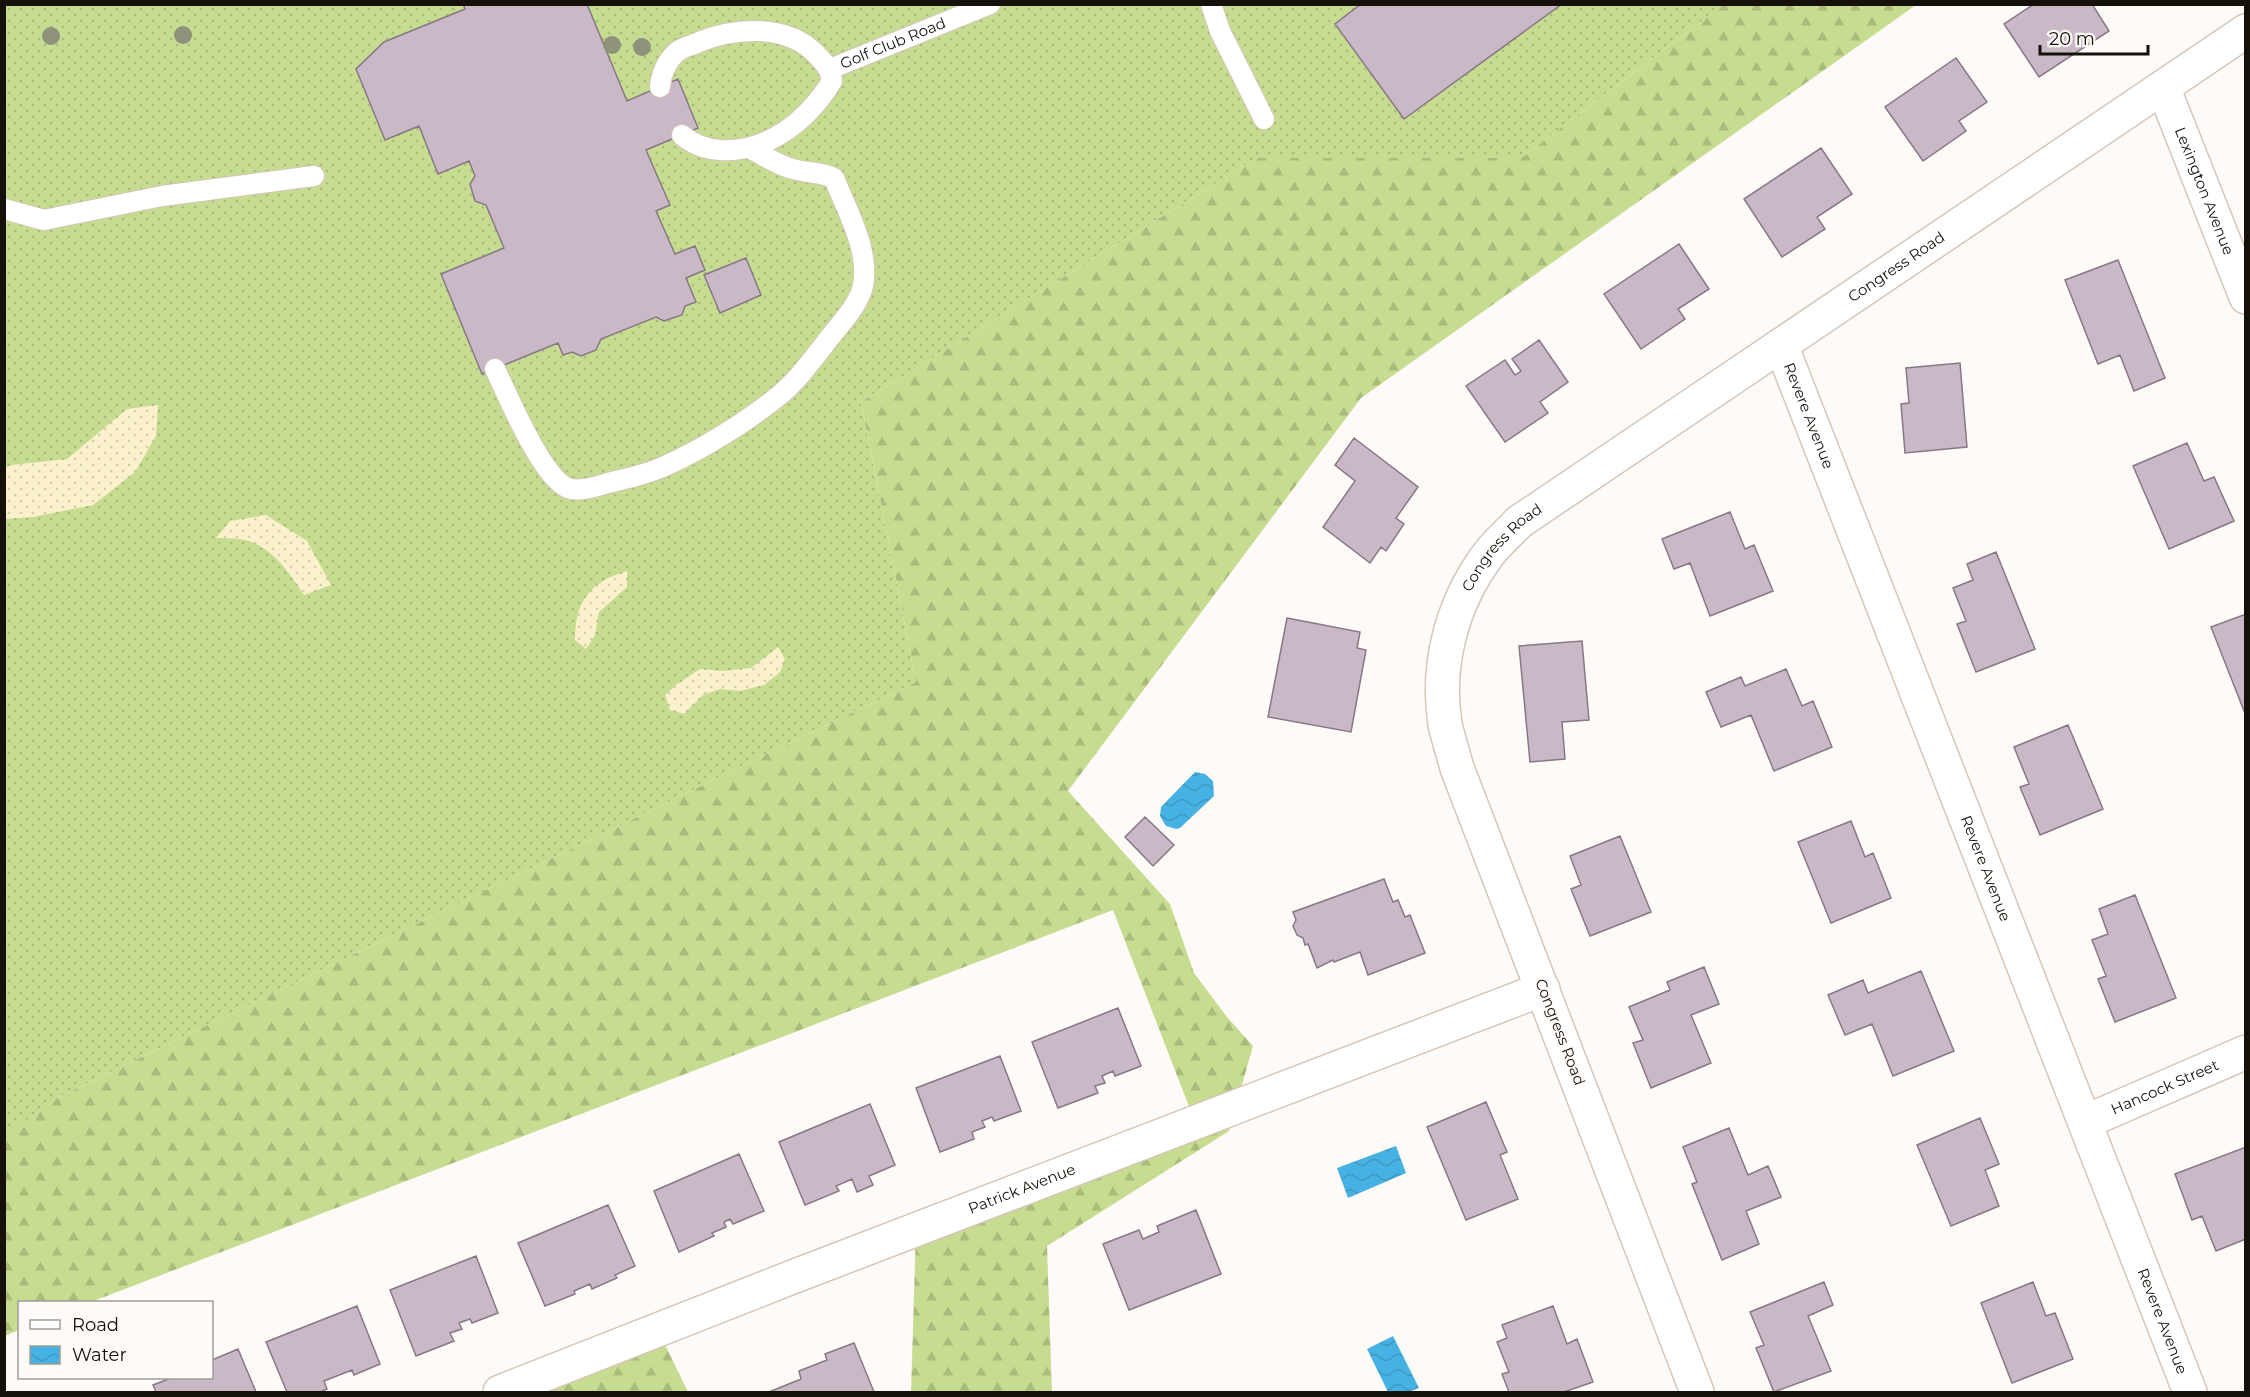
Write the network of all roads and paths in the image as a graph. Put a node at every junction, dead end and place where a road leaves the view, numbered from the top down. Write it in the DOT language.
graph roads {
  1 [pos="990,4"];
  2 [pos="1212,4"];
  3 [pos="2246,31"];
  4 [pos="830,69"];
  5 [pos="660,87"];
  6 [pos="2163,87"];
  7 [pos="1264,119"];
  8 [pos="682,135"];
  9 [pos="751,149"];
  10 [pos="314,176"];
  11 [pos="4,209"];
  12 [pos="2246,297"];
  13 [pos="1781,345"];
  14 [pos="495,369"];
  15 [pos="1544,989"];
  16 [pos="2246,1052"];
  17 [pos="2085,1122"];
  18 [pos="500,1392"];
  19 [pos="1697,1392"];
  20 [pos="2190,1392"];
  1 -- 4 [label="lane, Golf Club Road"];
  2 -- 7 [label="lane"];
  3 -- 6 [label="street, Congress Road"];
  4 -- 5 [label="lane"];
  4 -- 9 [label="lane"];
  6 -- 12 [label="street, Lexington Avenue"];
  6 -- 13 [label="street, Congress Road"];
  8 -- 9 [label="lane"];
  9 -- 14 [label="lane"];
  10 -- 11 [label="lane"];
  13 -- 15 [label="street, Congress Road"];
  13 -- 17 [label="street, Revere Avenue"];
  15 -- 18 [label="street, Patrick Avenue"];
  15 -- 19 [label="street, Congress Road"];
  16 -- 17 [label="street, Hancock Street"];
  17 -- 20 [label="street, Revere Avenue"];
}
